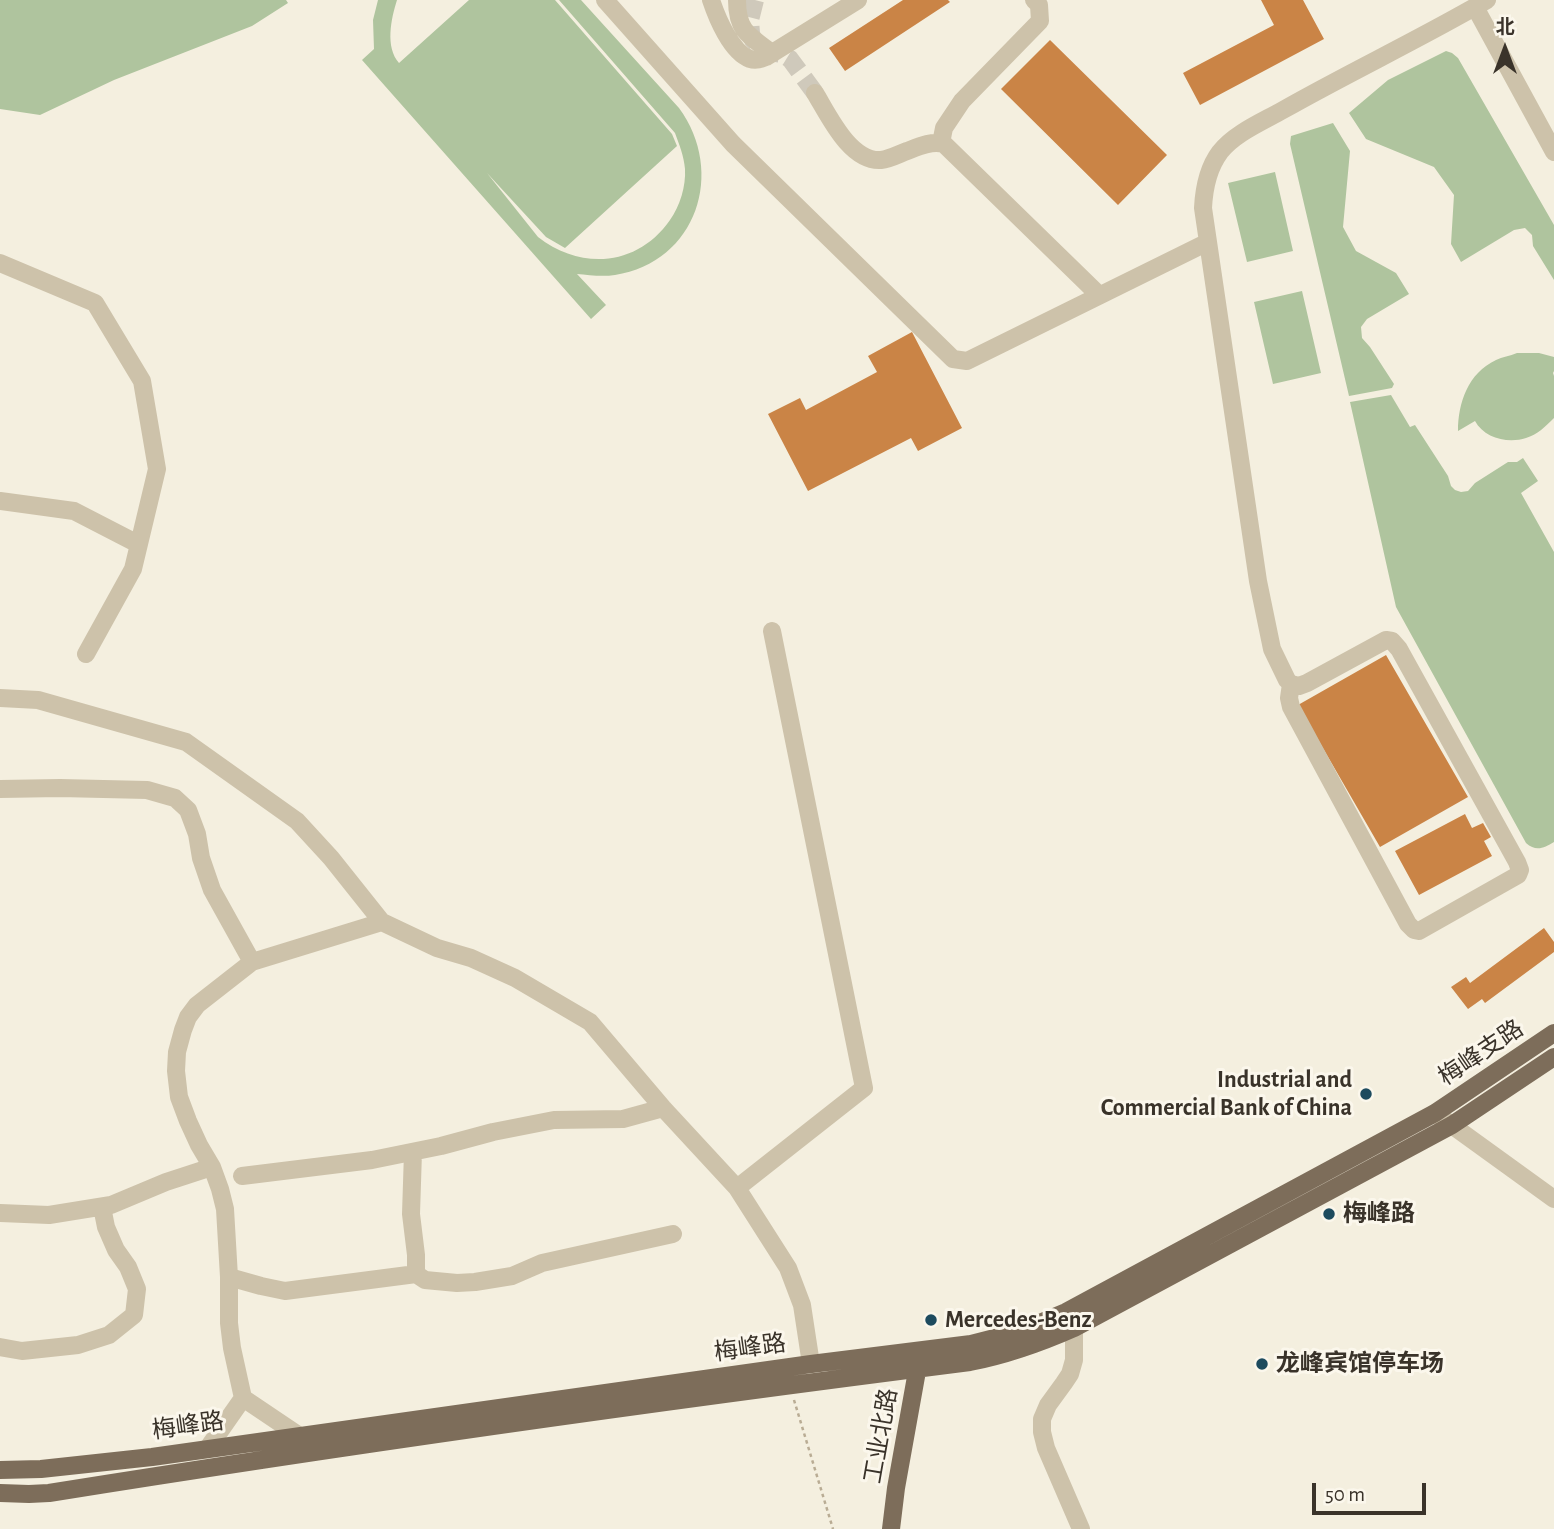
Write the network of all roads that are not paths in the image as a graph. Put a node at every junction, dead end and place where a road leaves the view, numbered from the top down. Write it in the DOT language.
graph roads {
  1 [pos="605,0"];
  2 [pos="711,0"];
  3 [pos="737,0"];
  4 [pos="858,0"];
  5 [pos="1034,0"];
  6 [pos="1481,4"];
  7 [pos="772,53"];
  8 [pos="815,93"];
  9 [pos="941,143"];
  10 [pos="1554,152"];
  11 [pos="1208,242"];
  12 [pos="0,263"];
  13 [pos="1099,296"];
  14 [pos="0,501"];
  15 [pos="138,544"];
  16 [pos="772,631"];
  17 [pos="86,654"];
  18 [pos="1291,684"];
  19 [pos="0,698"];
  20 [pos="0,789"];
  21 [pos="382,922"];
  22 [pos="252,962"];
  23 [pos="1554,1033"];
  24 [pos="1554,1057"];
  25 [pos="663,1108"];
  26 [pos="1435,1113"];
  27 [pos="1452,1125"];
  28 [pos="413,1152"];
  29 [pos="212,1167"];
  30 [pos="242,1176"];
  31 [pos="737,1188"];
  32 [pos="1554,1199"];
  33 [pos="102,1206"];
  34 [pos="0,1213"];
  35 [pos="673,1234"];
  36 [pos="416,1274"];
  37 [pos="229,1277"];
  38 [pos="1074,1328"];
  39 [pos="0,1347"];
  40 [pos="919,1360"];
  41 [pos="811,1364"];
  42 [pos="243,1398"];
  43 [pos="298,1435"];
  44 [pos="208,1448"];
  45 [pos="0,1470"];
  46 [pos="0,1493"];
  47 [pos="891,1529"];
  48 [pos="1081,1529"];
  1 -- 13 [label="street"];
  2 -- 7 [label="street"];
  3 -- 7 [label="street"];
  4 -- 7 [label="street"];
  5 -- 9 [label="street"];
  6 -- 10 [label="street"];
  6 -- 11 [label="street"];
  8 -- 9 [label="street"];
  9 -- 13 [label="street"];
  11 -- 13 [label="street"];
  11 -- 18 [label="street"];
  12 -- 15 [label="street"];
  14 -- 15 [label="street"];
  15 -- 17 [label="street"];
  16 -- 31 [label="street"];
  18 -- 18 [label="street"];
  19 -- 21 [label="street"];
  20 -- 22 [label="street"];
  21 -- 22 [label="street"];
  21 -- 25 [label="street"];
  22 -- 29 [label="street"];
  23 -- 26 [label="main road, 梅峰支路"];
  24 -- 27 [label="main road, 梅峰支路"];
  25 -- 28 [label="street"];
  25 -- 31 [label="street"];
  26 -- 27 [label="street"];
  26 -- 40 [label="main road, 梅峰路"];
  27 -- 32 [label="street"];
  27 -- 38 [label="main road, 梅峰路"];
  28 -- 30 [label="street"];
  28 -- 36 [label="street"];
  29 -- 33 [label="street"];
  29 -- 37 [label="street"];
  31 -- 41 [label="street"];
  33 -- 34 [label="street"];
  33 -- 39 [label="street"];
  35 -- 36 [label="street"];
  36 -- 37 [label="street"];
  37 -- 42 [label="street"];
  38 -- 40 [label="main road, 梅峰路"];
  38 -- 48 [label="street"];
  40 -- 41 [label="main road, 梅峰路"];
  40 -- 46 [label="main road, 梅峰路"];
  40 -- 47 [label="main road, 工业北路"];
  41 -- 43 [label="main road, 梅峰路"];
  42 -- 43 [label="street"];
  42 -- 44 [label="street"];
  43 -- 44 [label="main road, 梅峰路"];
  44 -- 45 [label="main road, 梅峰路"];
}
